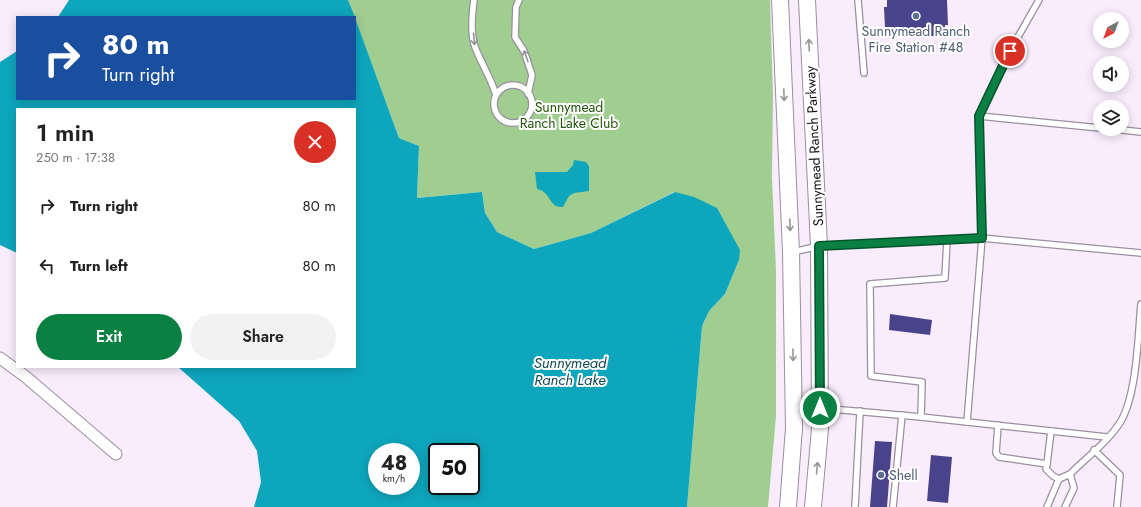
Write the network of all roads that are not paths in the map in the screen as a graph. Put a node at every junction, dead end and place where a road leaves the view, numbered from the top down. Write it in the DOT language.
graph roads {
  1 [pos="474,0"];
  2 [pos="519,0"];
  3 [pos="780,0"];
  4 [pos="807,0"];
  5 [pos="858,0"];
  6 [pos="1039,0"];
  7 [pos="864,73"];
  8 [pos="528,94"];
  9 [pos="496,95"];
  10 [pos="979,116"];
  11 [pos="1093,127"];
  12 [pos="1129,131"];
  13 [pos="1141,132"];
  14 [pos="982,238"];
  15 [pos="947,240"];
  16 [pos="819,246"];
  17 [pos="791,252"];
  18 [pos="1141,253"];
  19 [pos="1141,304"];
  20 [pos="0,358"];
  21 [pos="820,408"];
  22 [pos="860,411"];
  23 [pos="902,415"];
  24 [pos="921,417"];
  25 [pos="967,422"];
  26 [pos="998,425"];
  27 [pos="1051,431"];
  28 [pos="1107,438"];
  29 [pos="1094,450"];
  30 [pos="116,454"];
  31 [pos="1047,464"];
  32 [pos="1070,474"];
  33 [pos="1059,478"];
  34 [pos="788,507"];
  35 [pos="813,507"];
  36 [pos="855,507"];
  37 [pos="893,507"];
  38 [pos="1047,507"];
  39 [pos="1065,507"];
  40 [pos="1117,507"];
  1 -- 9 [label="lane, one-way"];
  8 -- 2 [label="lane, one-way"];
  3 -- 17 [label="main road, Sunnymead Ranch Parkway, one-way"];
  16 -- 4 [label="main road, Sunnymead Ranch Parkway, one-way"];
  5 -- 7 [label="lane"];
  6 -- 10 [label="lane"];
  8 -- 9 [label="lane"];
  8 -- 9 [label="lane"];
  10 -- 11 [label="lane"];
  10 -- 14 [label="lane"];
  12 -- 13 [label="lane"];
  14 -- 15 [label="lane"];
  14 -- 18 [label="lane"];
  14 -- 25 [label="lane"];
  15 -- 16 [label="lane"];
  15 -- 24 [label="lane"];
  16 -- 17 [label="lane"];
  16 -- 21 [label="main road, Sunnymead Ranch Parkway"];
  17 -- 34 [label="main road, Sunnymead Ranch Parkway, one-way"];
  19 -- 28 [label="lane"];
  20 -- 30 [label="street"];
  21 -- 22 [label="lane"];
  35 -- 21 [label="main road, Sunnymead Ranch Parkway, one-way"];
  22 -- 23 [label="lane"];
  22 -- 36 [label="lane"];
  23 -- 24 [label="lane"];
  23 -- 37 [label="lane"];
  24 -- 25 [label="lane"];
  25 -- 26 [label="lane"];
  26 -- 27 [label="lane"];
  26 -- 31 [label="lane"];
  27 -- 28 [label="lane"];
  27 -- 31 [label="lane"];
  28 -- 29 [label="lane"];
  29 -- 32 [label="lane"];
  29 -- 40 [label="lane"];
  31 -- 33 [label="lane"];
  32 -- 33 [label="lane"];
  32 -- 39 [label="lane"];
  33 -- 38 [label="lane"];
}
